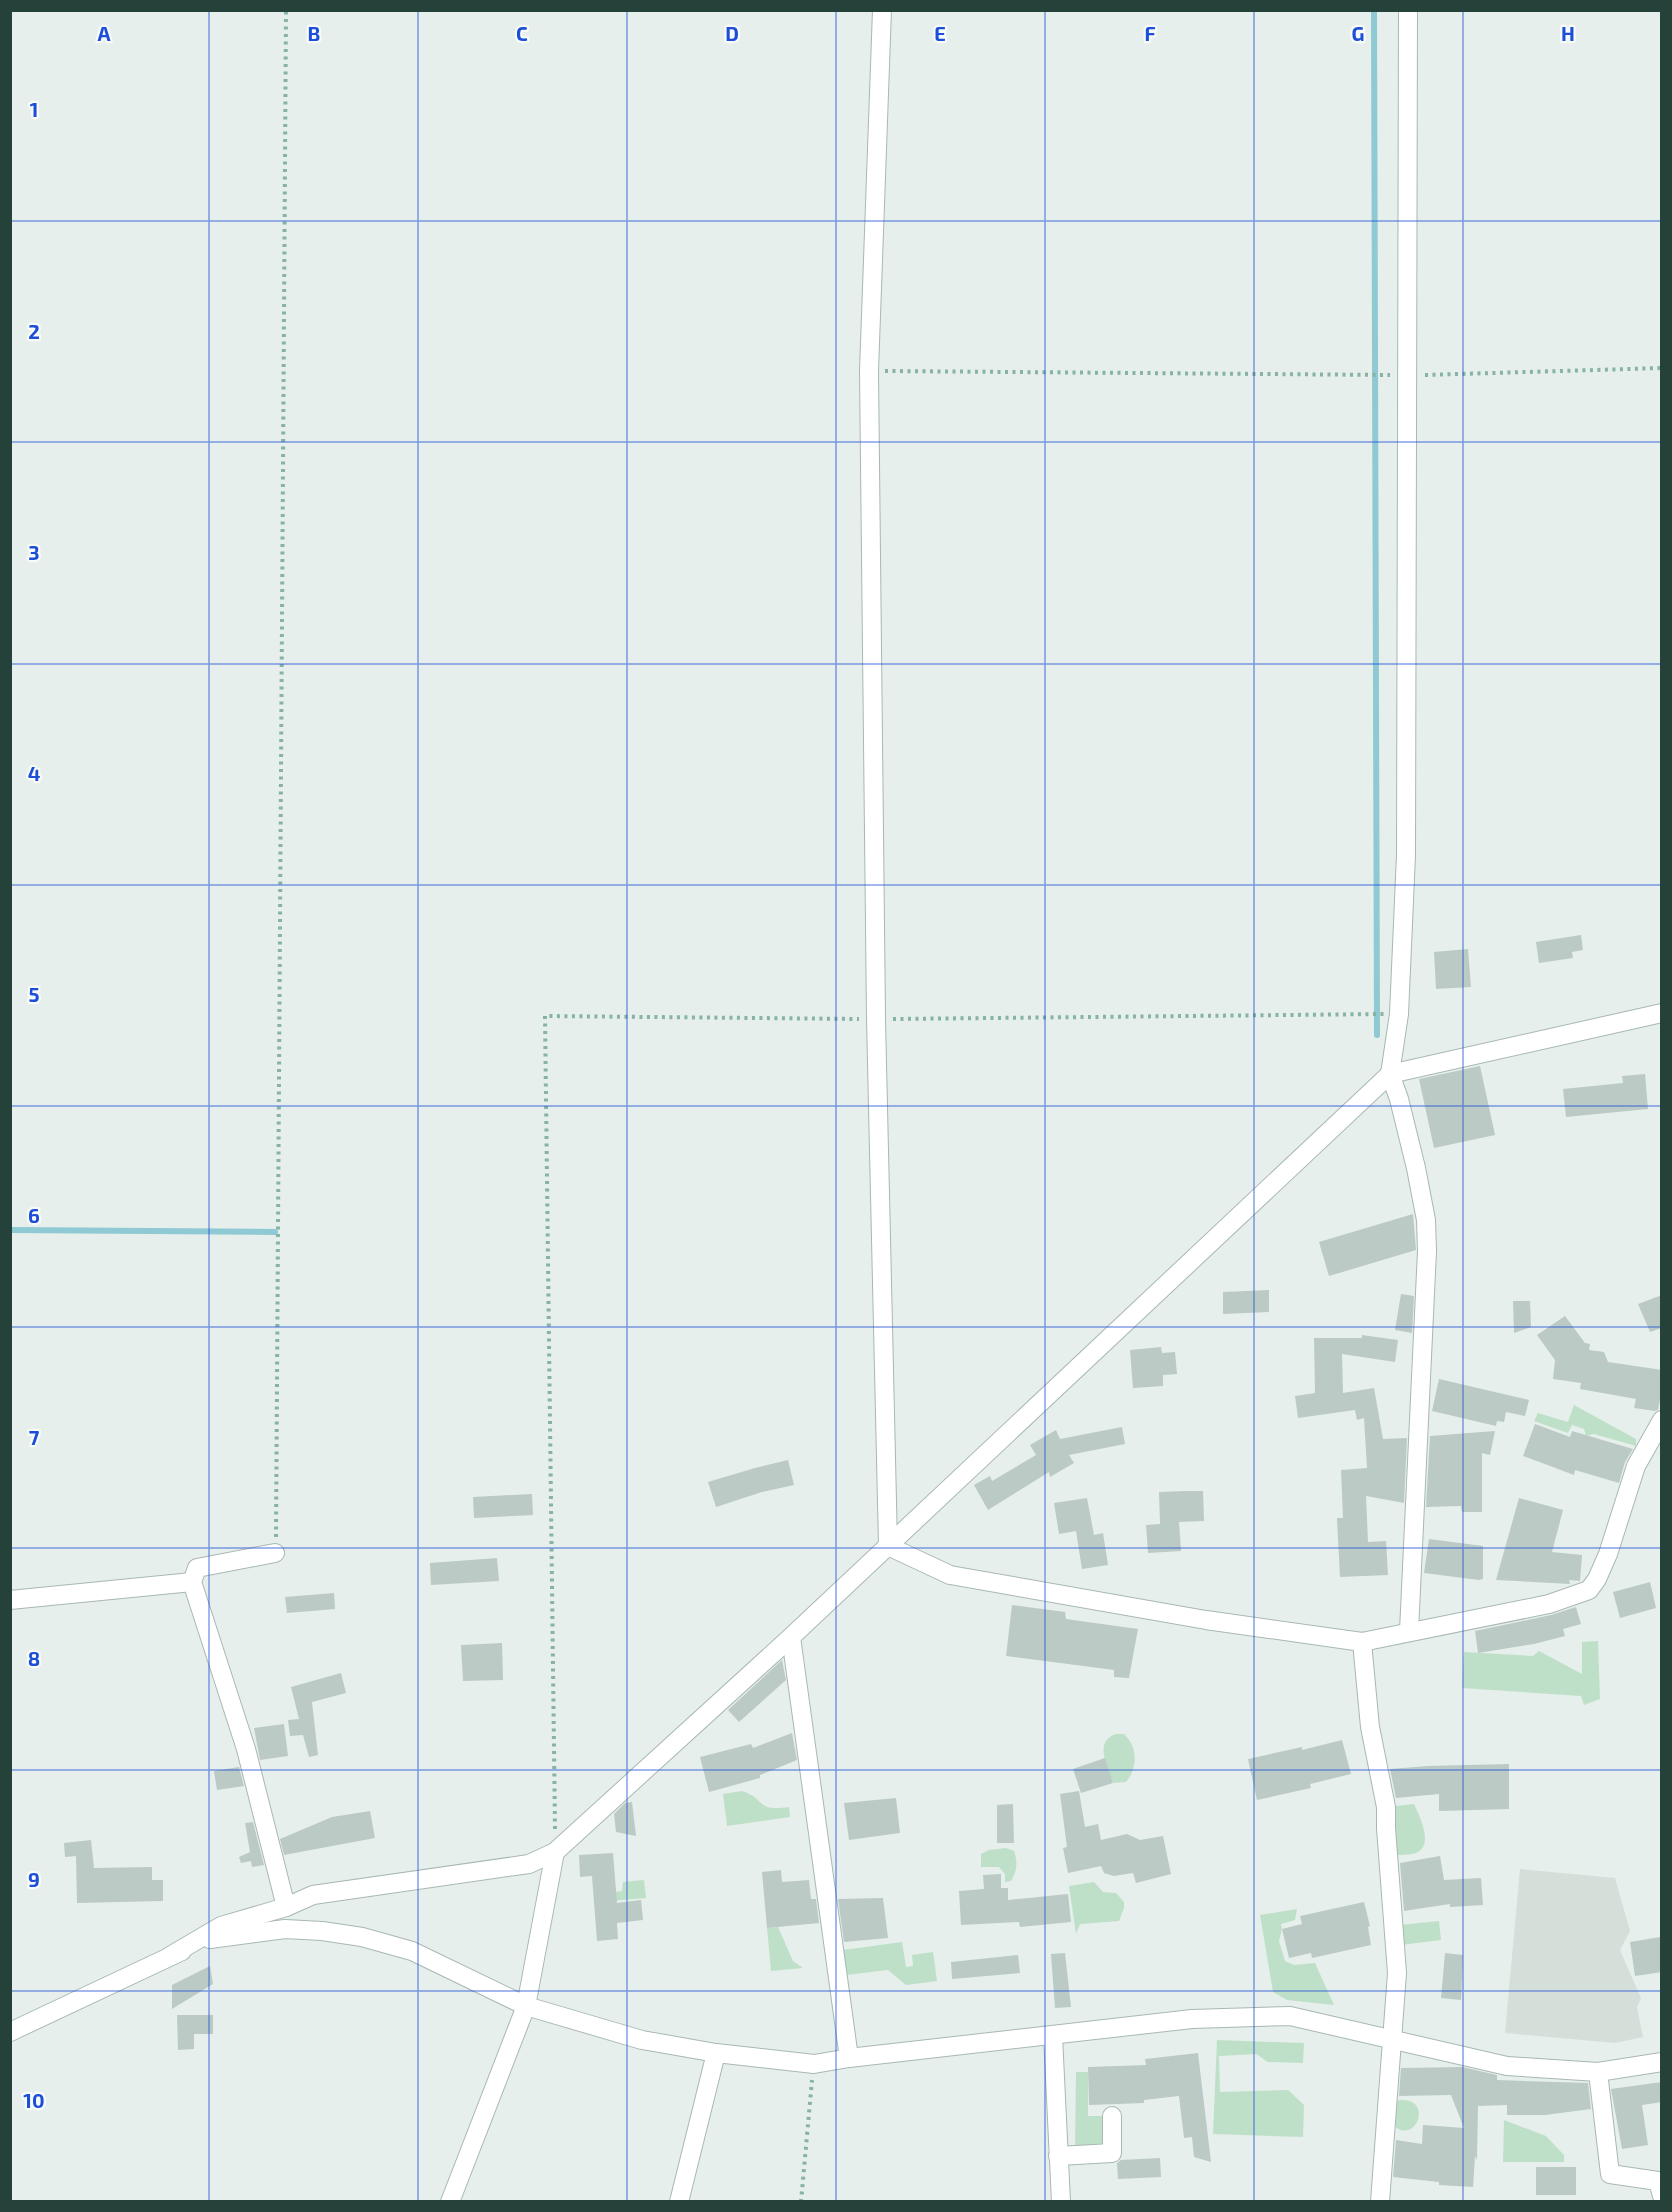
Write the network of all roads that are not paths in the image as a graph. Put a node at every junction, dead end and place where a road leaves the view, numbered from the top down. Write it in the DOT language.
graph roads {
  1 [pos="882,10"];
  2 [pos="1408,10"];
  3 [pos="1662,1013"];
  4 [pos="1390,1074"];
  5 [pos="1662,1420"];
  6 [pos="888,1546"];
  7 [pos="274,1553"];
  8 [pos="192,1582"];
  9 [pos="10,1600"];
  10 [pos="1409,1631"];
  11 [pos="791,1637"];
  12 [pos="1362,1642"];
  13 [pos="555,1852"];
  14 [pos="286,1907"];
  15 [pos="170,1956"];
  16 [pos="526,2006"];
  17 [pos="10,2032"];
  18 [pos="1053,2036"];
  19 [pos="1392,2041"];
  20 [pos="716,2052"];
  21 [pos="849,2058"];
  22 [pos="1662,2062"];
  23 [pos="1599,2072"];
  24 [pos="1112,2116"];
  25 [pos="1059,2156"];
  26 [pos="1662,2196"];
  27 [pos="450,2202"];
  28 [pos="679,2202"];
  29 [pos="1061,2202"];
  30 [pos="1380,2202"];
  1 -- 6 [label="street"];
  2 -- 4 [label="street"];
  3 -- 4 [label="street"];
  4 -- 6 [label="street"];
  4 -- 10 [label="street"];
  5 -- 10 [label="street"];
  6 -- 11 [label="street"];
  6 -- 12 [label="street"];
  7 -- 8 [label="street"];
  8 -- 9 [label="street"];
  8 -- 14 [label="street"];
  10 -- 12 [label="street"];
  11 -- 13 [label="street"];
  11 -- 21 [label="street"];
  12 -- 19 [label="street"];
  13 -- 14 [label="street"];
  13 -- 16 [label="street"];
  14 -- 15 [label="street"];
  15 -- 16 [label="street"];
  15 -- 17 [label="street"];
  16 -- 20 [label="street"];
  16 -- 27 [label="street"];
  18 -- 19 [label="street"];
  18 -- 21 [label="street"];
  18 -- 25 [label="street"];
  19 -- 23 [label="street"];
  19 -- 30 [label="street"];
  20 -- 21 [label="street"];
  20 -- 28 [label="street"];
  22 -- 23 [label="street"];
  23 -- 26 [label="street"];
  24 -- 25 [label="street"];
  25 -- 29 [label="street"];
}
